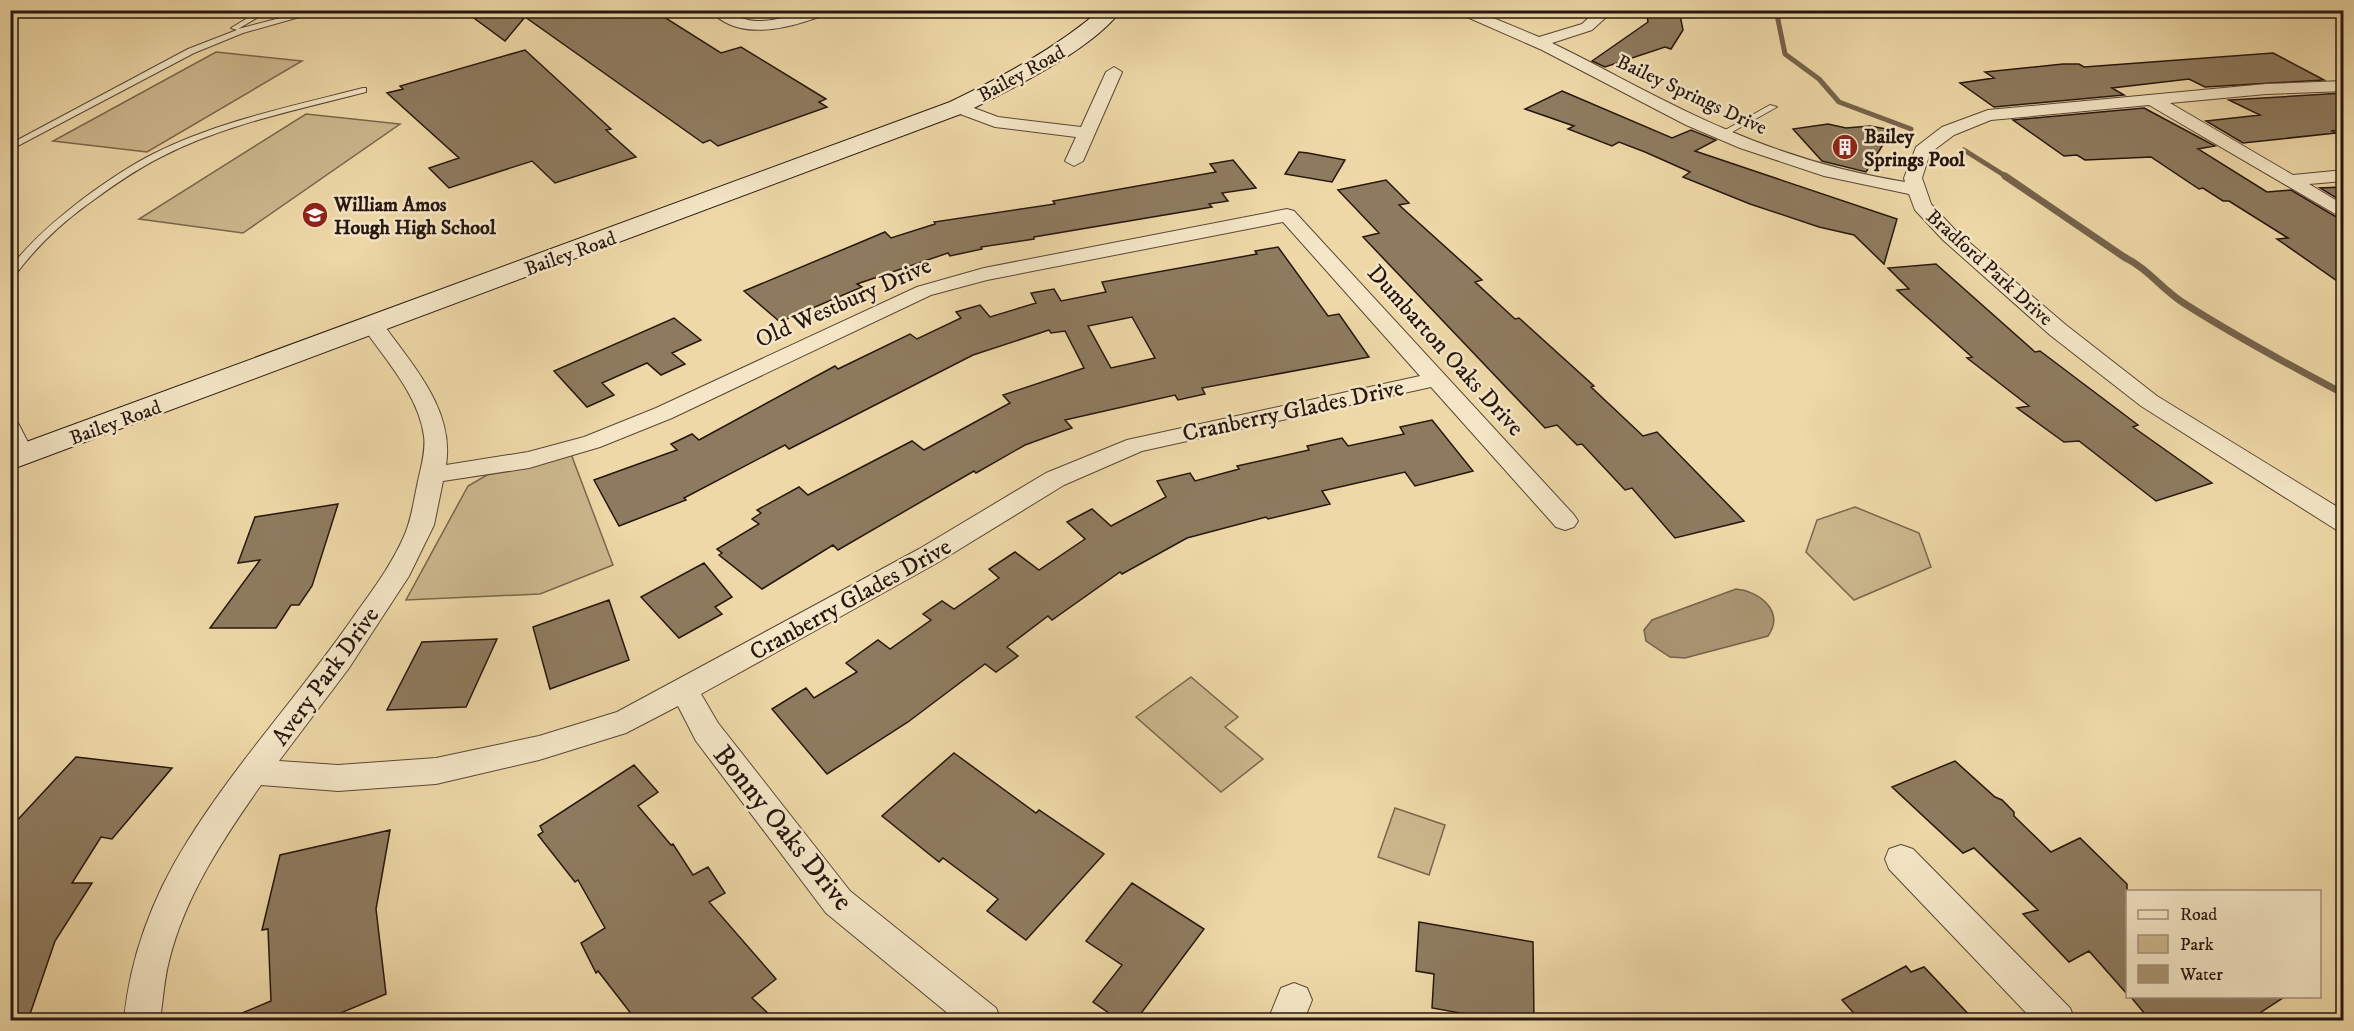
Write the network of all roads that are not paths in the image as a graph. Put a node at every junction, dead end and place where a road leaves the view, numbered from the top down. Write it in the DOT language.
graph roads {
  1 [pos="267,10"];
  2 [pos="321,10"];
  3 [pos="717,10"];
  4 [pos="825,10"];
  5 [pos="1112,10"];
  6 [pos="1458,10"];
  7 [pos="1607,10"];
  8 [pos="1536,44"];
  9 [pos="192,51"];
  10 [pos="1114,72"];
  11 [pos="2343,86"];
  12 [pos="363,90"];
  13 [pos="2153,100"];
  14 [pos="958,107"];
  15 [pos="1773,107"];
  16 [pos="1087,133"];
  17 [pos="1722,134"];
  18 [pos="10,148"];
  19 [pos="1074,161"];
  20 [pos="2343,175"];
  21 [pos="2289,181"];
  22 [pos="1917,190"];
  23 [pos="2343,213"];
  24 [pos="1287,215"];
  25 [pos="10,276"];
  26 [pos="373,326"];
  27 [pos="1436,379"];
  28 [pos="10,419"];
  29 [pos="19,457"];
  30 [pos="432,475"];
  31 [pos="1565,520"];
  32 [pos="2343,523"];
  33 [pos="684,690"];
  34 [pos="255,772"];
  35 [pos="1901,859"];
  36 [pos="142,1020"];
  37 [pos="983,1020"];
  38 [pos="2057,1020"];
  1 -- 9 [label="lane"];
  2 -- 9 [label="lane"];
  3 -- 4 [label="street"];
  5 -- 14 [label="street, Bailey Road"];
  6 -- 8 [label="street, Bailey Springs Drive"];
  7 -- 8 [label="street"];
  8 -- 17 [label="street, Bailey Springs Drive"];
  9 -- 18 [label="lane"];
  10 -- 16 [label="street"];
  11 -- 13 [label="street, Bradford Park Drive"];
  12 -- 25 [label="lane"];
  13 -- 21 [label="street"];
  13 -- 22 [label="street, Bradford Park Drive"];
  14 -- 16 [label="street"];
  14 -- 26 [label="street, Bailey Road"];
  15 -- 17 [label="lane"];
  16 -- 19 [label="street"];
  17 -- 22 [label="street, Bailey Springs Drive"];
  20 -- 21 [label="street"];
  21 -- 23 [label="street"];
  22 -- 32 [label="street, Bradford Park Drive"];
  24 -- 27 [label="street, Dumbarton Oaks Drive"];
  24 -- 30 [label="street, Old Westbury Drive"];
  26 -- 29 [label="street, Bailey Road"];
  26 -- 30 [label="street, Avery Park Drive"];
  27 -- 31 [label="street, Dumbarton Oaks Drive"];
  27 -- 33 [label="street, Cranberry Glades Drive"];
  28 -- 29 [label="lane"];
  30 -- 34 [label="street, Avery Park Drive"];
  33 -- 34 [label="street, Cranberry Glades Drive"];
  33 -- 37 [label="street, Bonny Oaks Drive"];
  34 -- 36 [label="street, Avery Park Drive"];
  35 -- 38 [label="street"];
}
